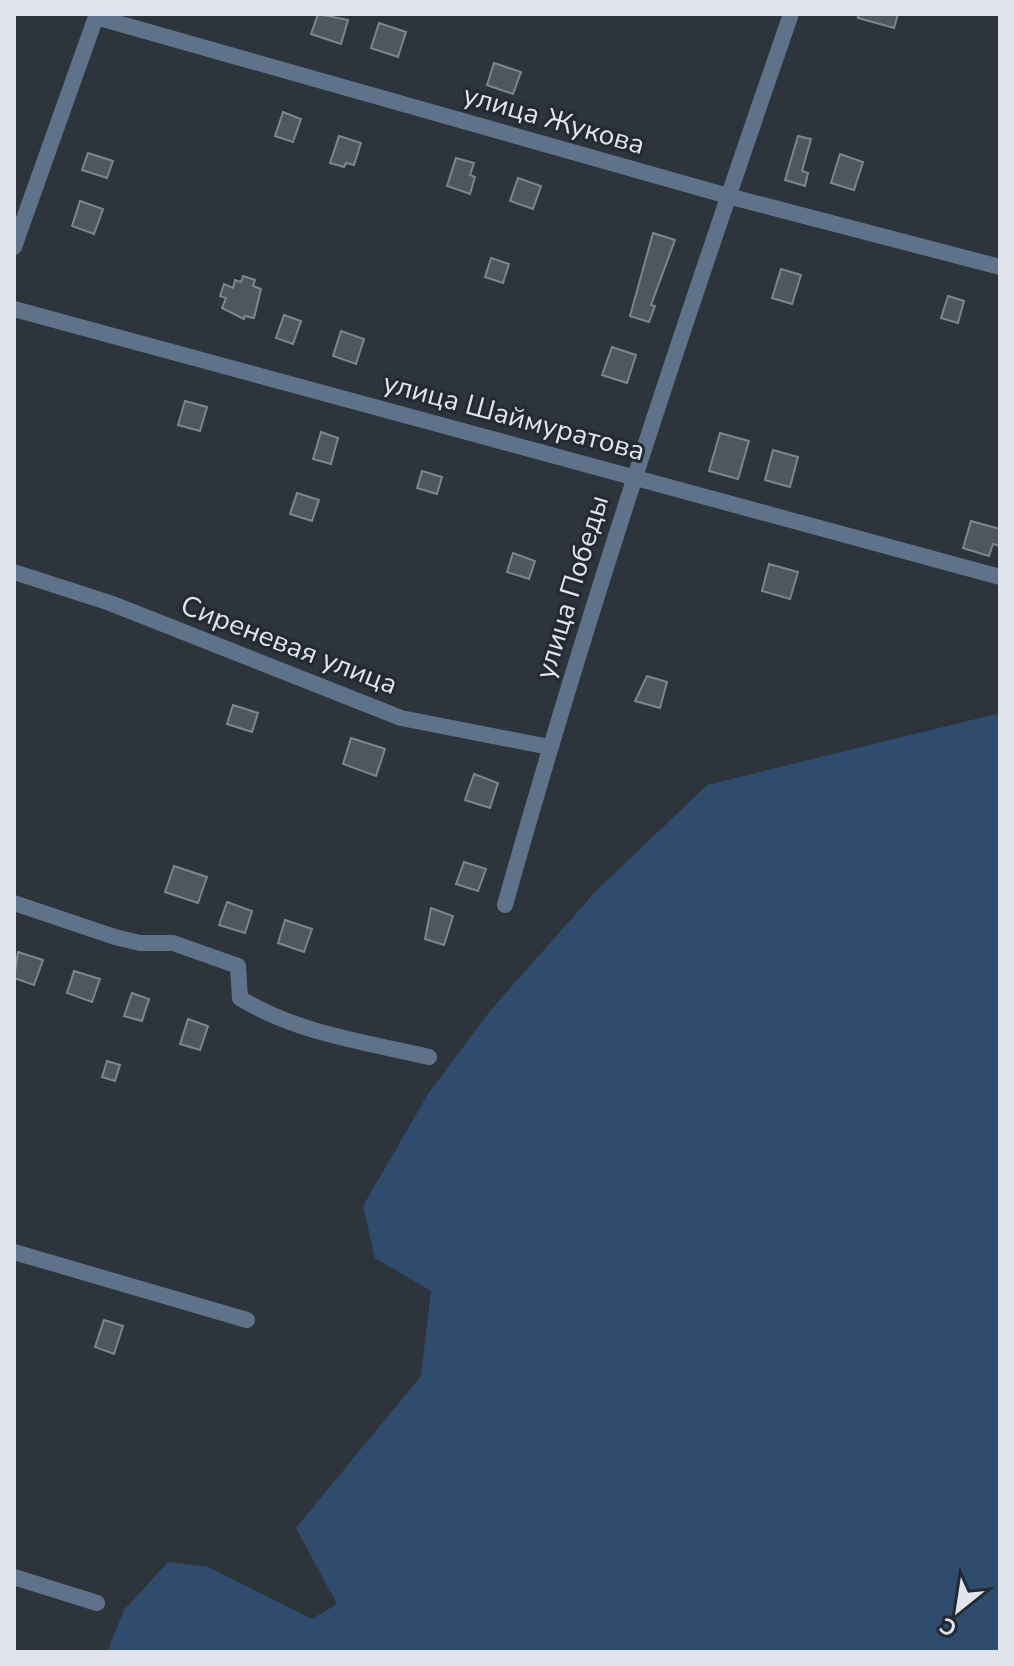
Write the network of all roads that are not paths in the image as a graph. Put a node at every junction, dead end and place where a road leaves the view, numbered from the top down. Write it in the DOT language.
graph roads {
  1 [pos="791,14"];
  2 [pos="96,15"];
  3 [pos="728,196"];
  4 [pos="14,247"];
  5 [pos="1000,267"];
  6 [pos="14,309"];
  7 [pos="634,476"];
  8 [pos="14,572"];
  9 [pos="1000,577"];
  10 [pos="549,747"];
  11 [pos="14,903"];
  12 [pos="505,905"];
  13 [pos="429,1057"];
  14 [pos="14,1252"];
  15 [pos="247,1320"];
  16 [pos="14,1577"];
  17 [pos="97,1603"];
  1 -- 3 [label="street, улица Победы"];
  2 -- 3 [label="street, улица Жукова"];
  2 -- 4 [label="street"];
  3 -- 5 [label="street, улица Жукова"];
  3 -- 7 [label="street, улица Победы"];
  6 -- 7 [label="street, улица Шаймуратова"];
  7 -- 9 [label="street, улица Шаймуратова"];
  7 -- 10 [label="street, улица Победы"];
  8 -- 10 [label="street, Сиреневая улица"];
  10 -- 12 [label="street, улица Победы"];
  11 -- 13 [label="street"];
  14 -- 15 [label="street"];
  16 -- 17 [label="street"];
}
